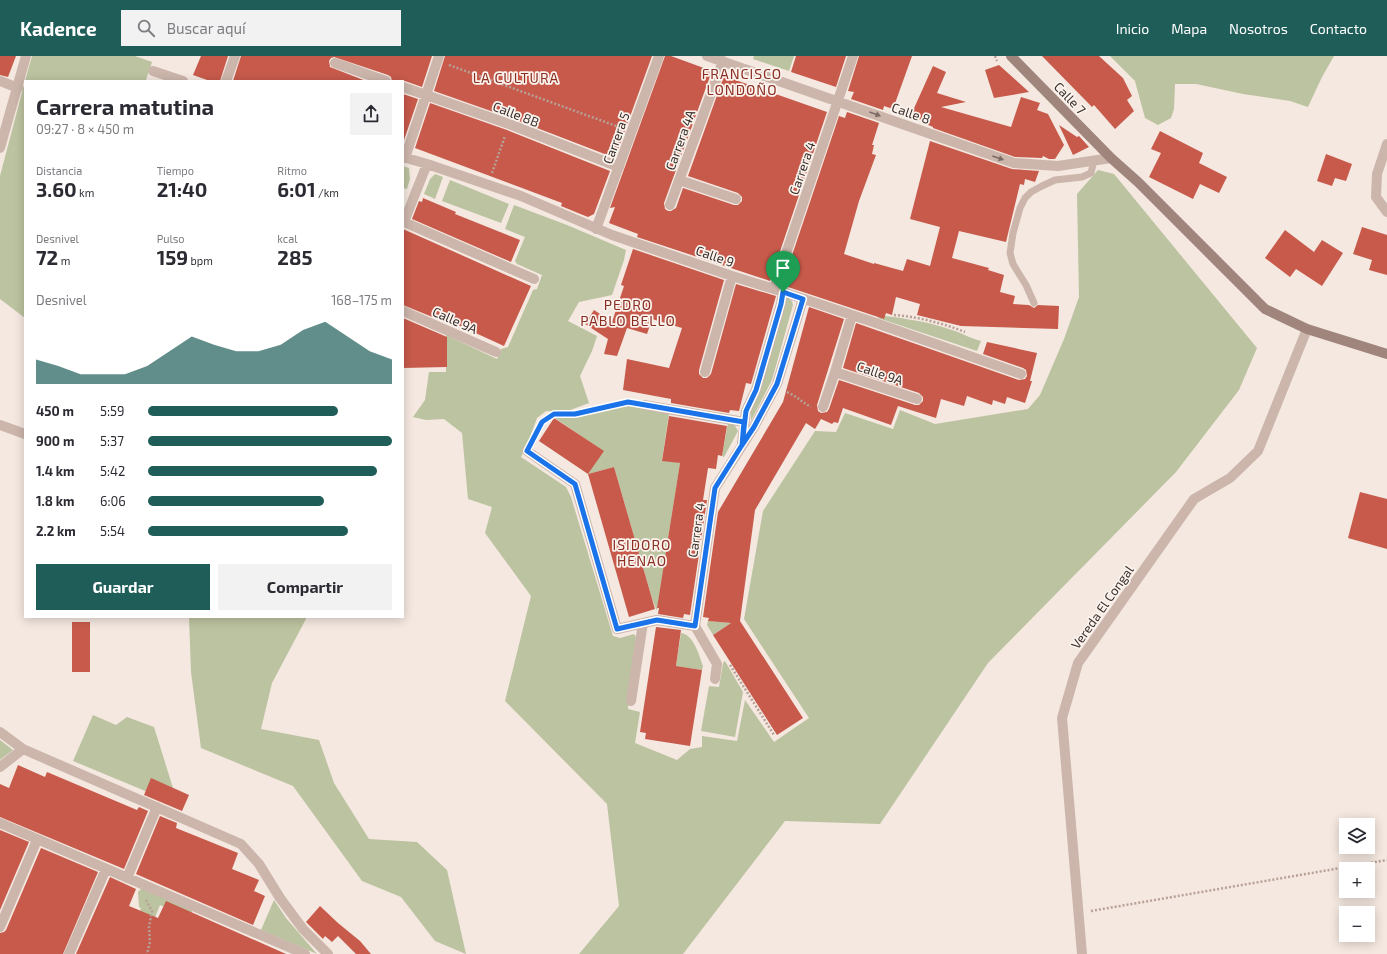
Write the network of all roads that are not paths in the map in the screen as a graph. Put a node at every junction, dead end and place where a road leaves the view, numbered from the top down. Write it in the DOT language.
graph roads {
  1 [pos="26,56"];
  2 [pos="235,56"];
  3 [pos="659,56"];
  4 [pos="708,56"];
  5 [pos="853,56"];
  6 [pos="1011,56"];
  7 [pos="438,58"];
  8 [pos="723,61"];
  9 [pos="335,63"];
  10 [pos="153,71"];
  11 [pos="180,80"];
  12 [pos="226,80"];
  13 [pos="383,80"];
  14 [pos="0,81"];
  15 [pos="404,87"];
  16 [pos="18,88"];
  17 [pos="426,95"];
  18 [pos="838,101"];
  19 [pos="1387,144"];
  20 [pos="0,148"];
  21 [pos="404,158"];
  22 [pos="1094,160"];
  23 [pos="1113,160"];
  24 [pos="427,164"];
  25 [pos="619,167"];
  26 [pos="679,180"];
  27 [pos="736,199"];
  28 [pos="670,205"];
  29 [pos="1387,212"];
  30 [pos="596,229"];
  31 [pos="732,276"];
  32 [pos="534,279"];
  33 [pos="779,290"];
  34 [pos="803,299"];
  35 [pos="1034,303"];
  36 [pos="404,311"];
  37 [pos="852,315"];
  38 [pos="1307,329"];
  39 [pos="496,352"];
  40 [pos="1387,354"];
  41 [pos="705,372"];
  42 [pos="835,372"];
  43 [pos="1021,374"];
  44 [pos="917,399"];
  45 [pos="644,405"];
  46 [pos="823,406"];
  47 [pos="744,422"];
  48 [pos="0,425"];
  49 [pos="24,434"];
  50 [pos="742,445"];
  51 [pos="527,451"];
  52 [pos="643,622"];
  53 [pos="695,626"];
  54 [pos="714,679"];
  55 [pos="631,701"];
  56 [pos="0,732"];
  57 [pos="23,749"];
  58 [pos="0,767"];
  59 [pos="157,807"];
  60 [pos="0,823"];
  61 [pos="37,840"];
  62 [pos="106,869"];
  63 [pos="132,880"];
  64 [pos="0,927"];
  65 [pos="69,954"];
  66 [pos="305,954"];
  67 [pos="328,954"];
  68 [pos="1082,954"];
  1 -- 16 [label="street"];
  2 -- 12 [label="street"];
  3 -- 25 [label="street, Carrera 5"];
  4 -- 8 [label="street, Calle 8"];
  5 -- 18 [label="street, Carrera 4"];
  6 -- 23 [label="main road, Calle 7"];
  7 -- 17 [label="street"];
  8 -- 18 [label="street, Calle 8"];
  8 -- 26 [label="street, Carrera 4A"];
  9 -- 13 [label="street"];
  10 -- 11 [label="street"];
  14 -- 16 [label="street"];
  15 -- 17 [label="street, Calle 8B"];
  16 -- 20 [label="street"];
  17 -- 21 [label="street"];
  17 -- 25 [label="street, Calle 8B"];
  18 -- 22 [label="street, Calle 8, one-way"];
  18 -- 33 [label="street, Carrera 4"];
  19 -- 29 [label="street"];
  21 -- 24 [label="street, Calle 9"];
  22 -- 23 [label="street, Calle 8"];
  22 -- 35 [label="lane"];
  23 -- 38 [label="main road, Calle 7"];
  24 -- 30 [label="street, Calle 9"];
  24 -- 32 [label="street"];
  25 -- 30 [label="street, Carrera 5"];
  26 -- 27 [label="street"];
  26 -- 28 [label="street, Carrera 4A"];
  30 -- 31 [label="street, Calle 9"];
  31 -- 33 [label="street, Calle 9"];
  31 -- 41 [label="street"];
  33 -- 34 [label="street, Calle 9"];
  33 -- 47 [label="street, Carrera 4"];
  34 -- 37 [label="street, Calle 9"];
  34 -- 50 [label="street, Carrera 4"];
  36 -- 39 [label="street, Calle 9A"];
  37 -- 42 [label="street"];
  37 -- 43 [label="street, Calle 9"];
  38 -- 40 [label="main road, Calle 7"];
  38 -- 68 [label="street, Vereda El Congal"];
  42 -- 44 [label="street, Calle 9A"];
  42 -- 46 [label="street"];
  45 -- 47 [label="street"];
  47 -- 50 [label="street, Carrera 4"];
  48 -- 49 [label="street"];
  50 -- 53 [label="street, Carrera 4"];
  51 -- 52 [label="street"];
  52 -- 53 [label="street"];
  52 -- 55 [label="street"];
  53 -- 54 [label="street"];
  56 -- 57 [label="street"];
  57 -- 58 [label="street"];
  57 -- 59 [label="street"];
  59 -- 63 [label="street"];
  59 -- 67 [label="street"];
  60 -- 61 [label="street"];
  61 -- 62 [label="street"];
  61 -- 64 [label="street"];
  62 -- 63 [label="street"];
  62 -- 65 [label="street"];
  63 -- 66 [label="street"];
}
